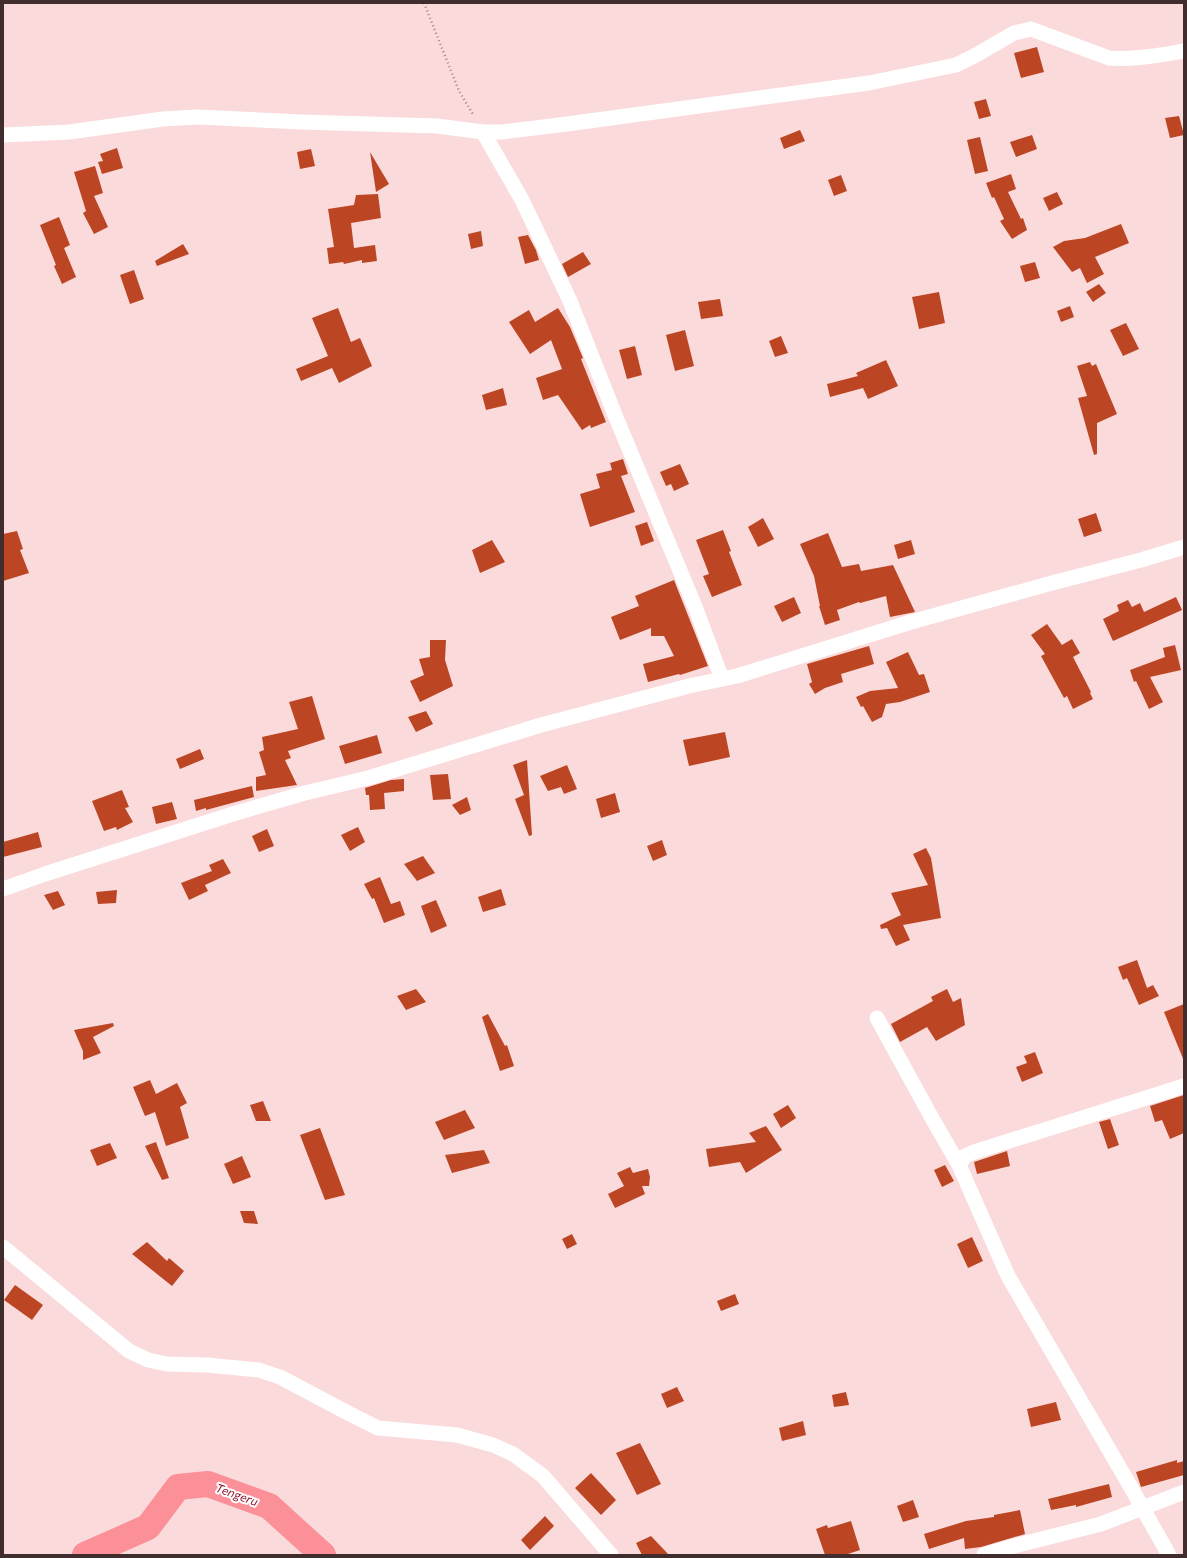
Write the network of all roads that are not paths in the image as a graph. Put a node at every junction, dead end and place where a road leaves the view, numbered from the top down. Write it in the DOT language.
graph roads {
  1 [pos="1184,51"];
  2 [pos="483,132"];
  3 [pos="3,135"];
  4 [pos="1184,547"];
  5 [pos="722,679"];
  6 [pos="3,889"];
  7 [pos="877,1018"];
  8 [pos="1184,1086"];
  9 [pos="959,1166"];
  10 [pos="3,1247"];
  11 [pos="1184,1492"];
  12 [pos="1143,1508"];
  13 [pos="611,1555"];
  14 [pos="984,1555"];
  15 [pos="1169,1555"];
  1 -- 2 [label="street"];
  2 -- 3 [label="street"];
  2 -- 5 [label="street"];
  4 -- 5 [label="street"];
  5 -- 6 [label="street"];
  7 -- 9 [label="street"];
  8 -- 9 [label="street"];
  9 -- 12 [label="street"];
  10 -- 13 [label="street"];
  11 -- 12 [label="street"];
  12 -- 14 [label="street"];
  12 -- 15 [label="street"];
}
